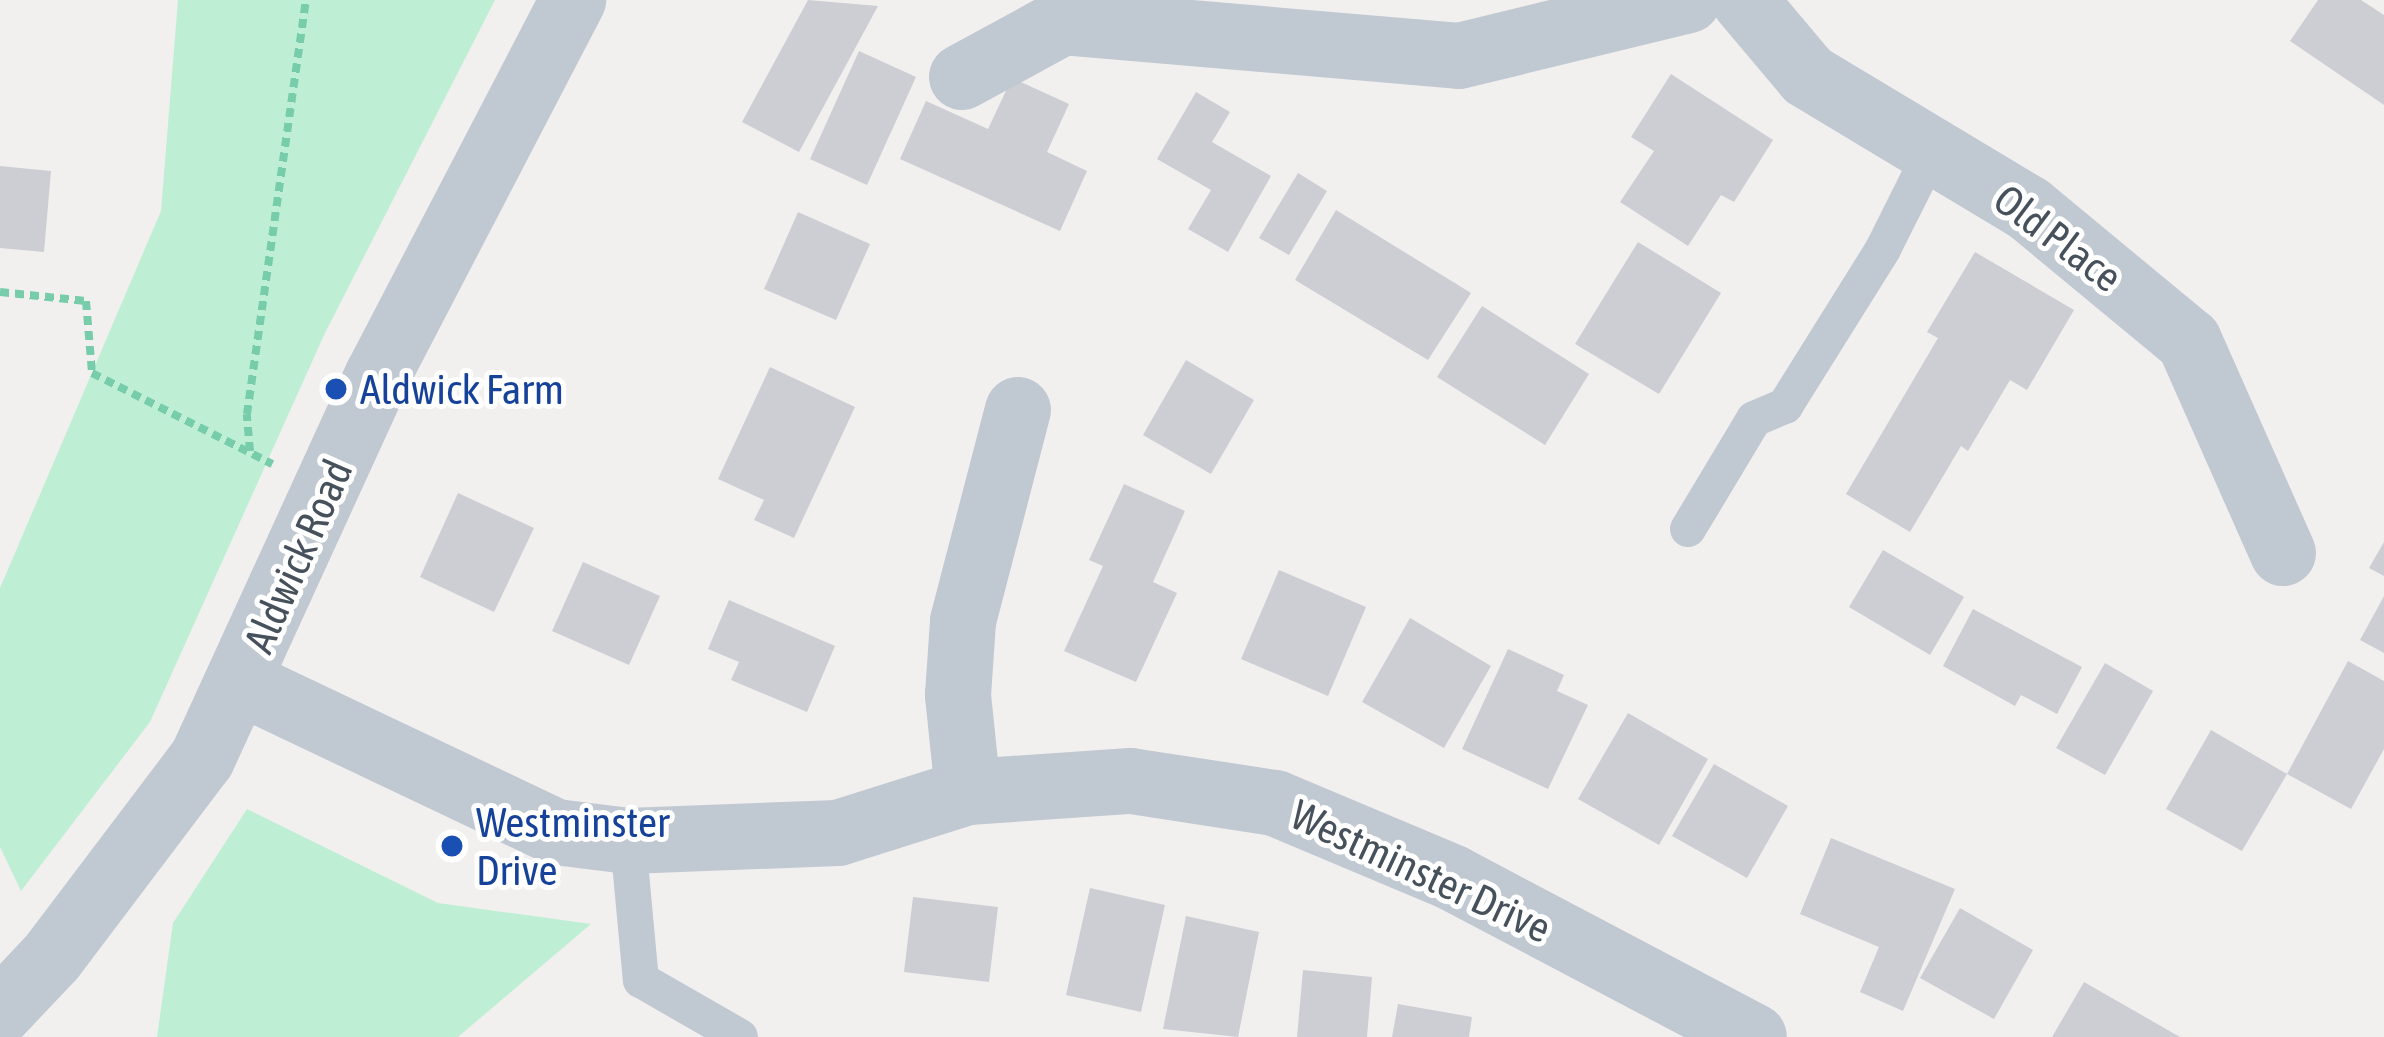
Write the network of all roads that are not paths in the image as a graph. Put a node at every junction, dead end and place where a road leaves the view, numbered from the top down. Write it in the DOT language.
graph roads {
  1 [pos="573,0"];
  2 [pos="1688,0"];
  3 [pos="1744,0"];
  4 [pos="962,77"];
  5 [pos="1932,151"];
  6 [pos="1018,410"];
  7 [pos="1688,529"];
  8 [pos="2283,553"];
  9 [pos="242,682"];
  10 [pos="968,793"];
  11 [pos="628,842"];
  12 [pos="0,1012"];
  13 [pos="740,1037"];
  14 [pos="1754,1037"];
  1 -- 9 [label="street, Aldwick Road"];
  2 -- 4 [label="street"];
  3 -- 5 [label="street, Old Place"];
  5 -- 7 [label="lane"];
  5 -- 8 [label="street, Old Place"];
  6 -- 10 [label="street"];
  9 -- 11 [label="street, Westminster Drive"];
  9 -- 12 [label="street, Aldwick Road"];
  10 -- 11 [label="street, Westminster Drive"];
  10 -- 14 [label="street, Westminster Drive"];
  11 -- 13 [label="lane"];
}
